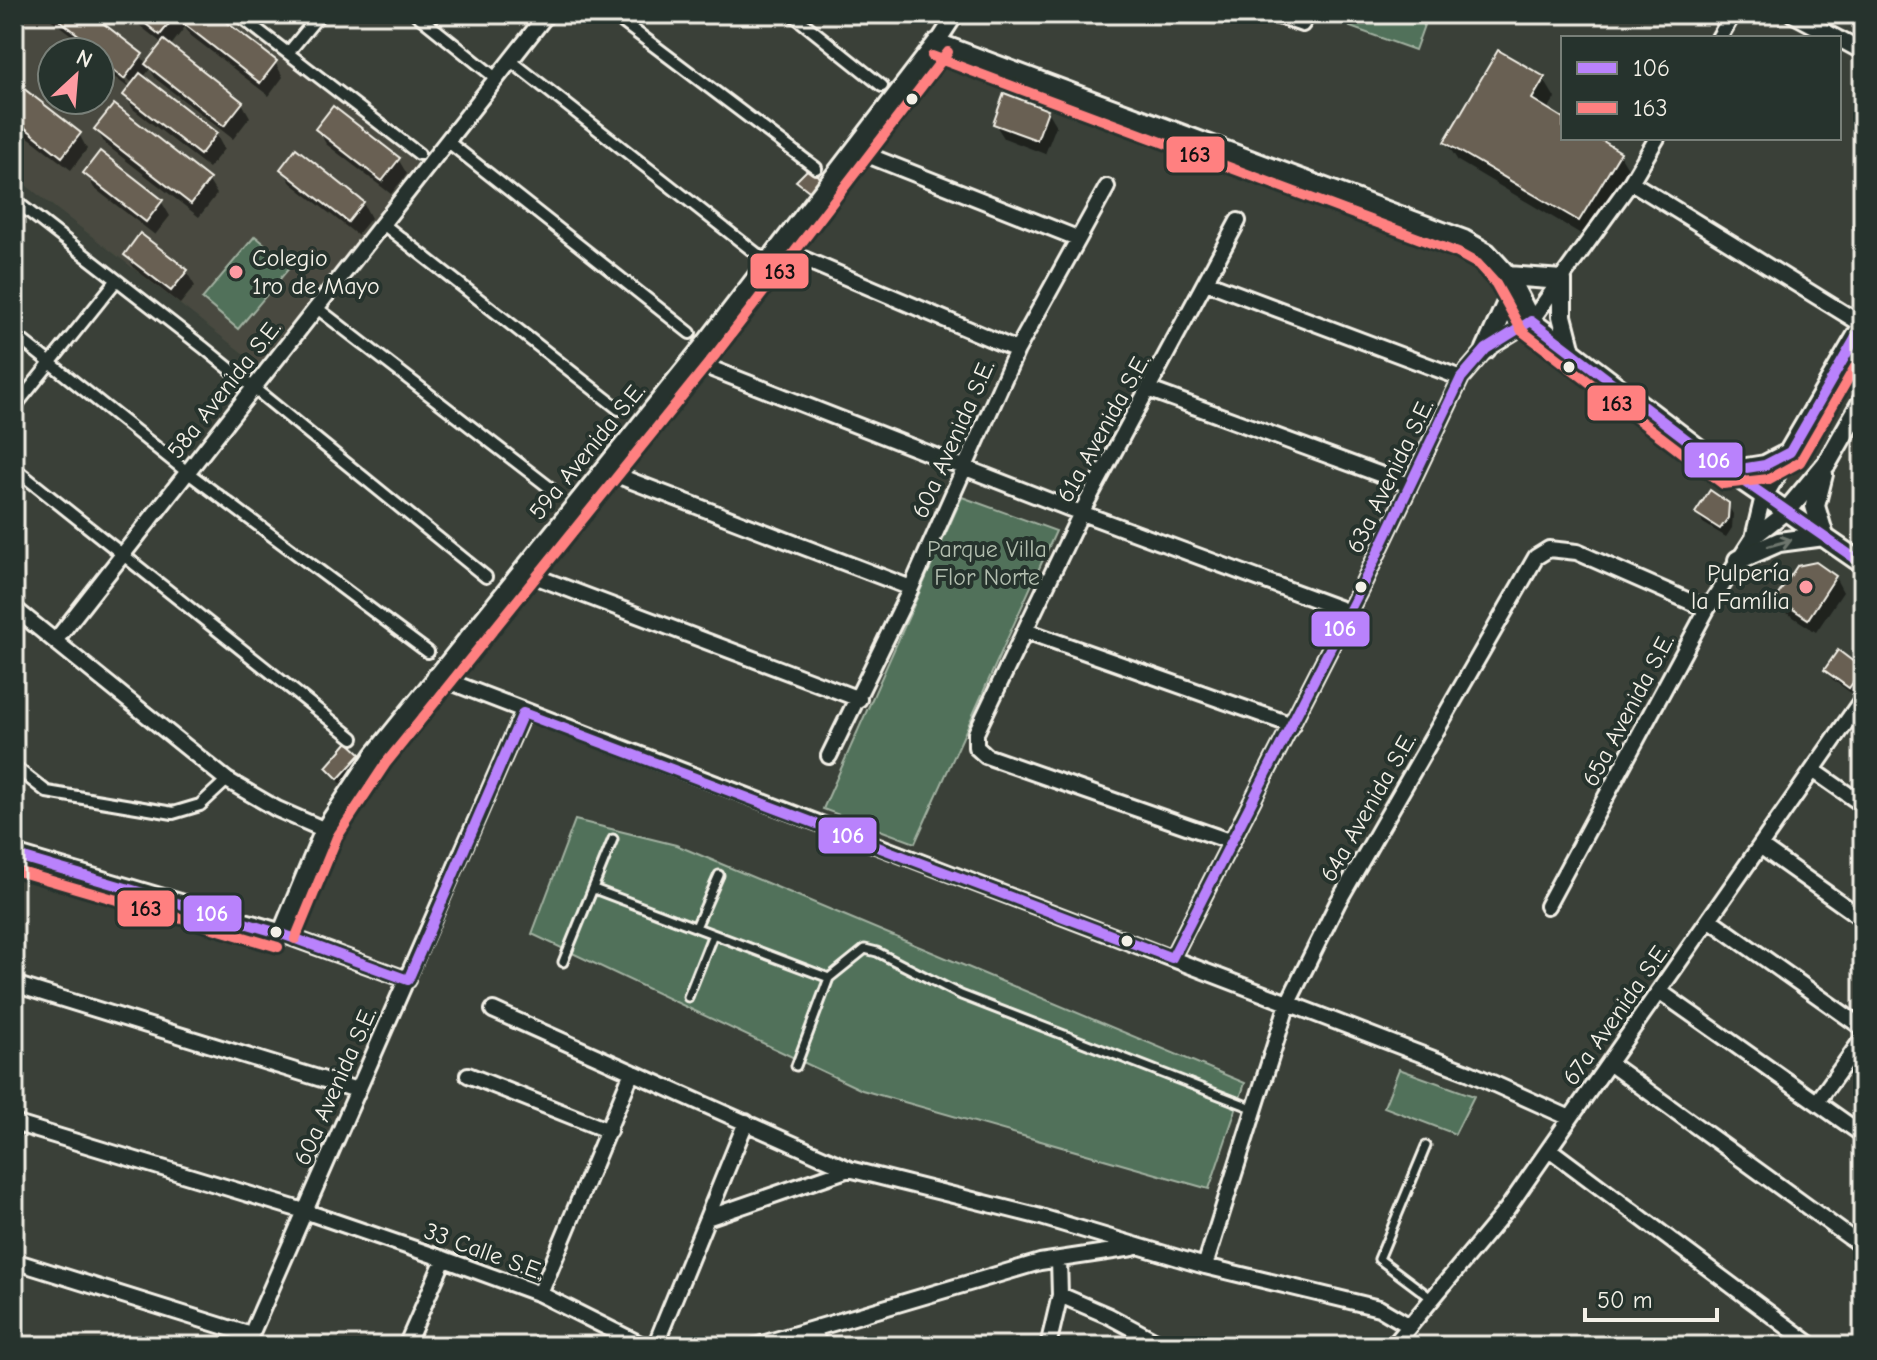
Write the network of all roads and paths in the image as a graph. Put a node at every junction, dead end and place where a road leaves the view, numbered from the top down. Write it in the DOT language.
graph roads {
  1 [pos="237,14"];
  2 [pos="320,14"];
  3 [pos="416,14"];
  4 [pos="547,14"];
  5 [pos="612,14"];
  6 [pos="792,14"];
  7 [pos="956,14"];
  8 [pos="1273,14"];
  9 [pos="1733,14"];
  10 [pos="1792,14"];
  11 [pos="1305,19"];
  12 [pos="1720,36"];
  13 [pos="1832,36"];
  14 [pos="1841,41"];
  15 [pos="937,43"];
  16 [pos="1863,52"];
  17 [pos="288,53"];
  18 [pos="511,61"];
  19 [pos="497,79"];
  20 [pos="882,86"];
  21 [pos="1656,140"];
  22 [pos="447,141"];
  23 [pos="857,151"];
  24 [pos="419,154"];
  25 [pos="816,168"];
  26 [pos="1631,182"];
  27 [pos="1107,187"];
  28 [pos="14,200"];
  29 [pos="1238,221"];
  30 [pos="383,224"];
  31 [pos="1077,238"];
  32 [pos="780,249"];
  33 [pos="757,254"];
  34 [pos="1562,280"];
  35 [pos="116,281"];
  36 [pos="1206,282"];
  37 [pos="1511,282"];
  38 [pos="317,308"];
  39 [pos="1531,321"];
  40 [pos="1863,325"];
  41 [pos="690,333"];
  42 [pos="14,334"];
  43 [pos="1486,349"];
  44 [pos="1017,350"];
  45 [pos="1571,351"];
  46 [pos="692,361"];
  47 [pos="51,363"];
  48 [pos="1461,378"];
  49 [pos="252,389"];
  50 [pos="1150,390"];
  51 [pos="1863,400"];
  52 [pos="14,408"];
  53 [pos="619,409"];
  54 [pos="1790,452"];
  55 [pos="1827,463"];
  56 [pos="14,468"];
  57 [pos="963,468"];
  58 [pos="603,470"];
  59 [pos="1728,471"];
  60 [pos="187,472"];
  61 [pos="1409,485"];
  62 [pos="549,487"];
  63 [pos="1763,496"];
  64 [pos="1786,512"];
  65 [pos="1081,513"];
  66 [pos="1824,536"];
  67 [pos="1753,538"];
  68 [pos="122,556"];
  69 [pos="1738,560"];
  70 [pos="1863,564"];
  71 [pos="521,571"];
  72 [pos="486,577"];
  73 [pos="911,588"];
  74 [pos="14,608"];
  75 [pos="1707,609"];
  76 [pos="1349,612"];
  77 [pos="1026,631"];
  78 [pos="55,641"];
  79 [pos="428,652"];
  80 [pos="435,676"];
  81 [pos="1863,698"];
  82 [pos="859,699"];
  83 [pos="523,713"];
  84 [pos="1292,725"];
  85 [pos="353,738"];
  86 [pos="829,756"];
  87 [pos="14,766"];
  88 [pos="1813,770"];
  89 [pos="227,780"];
  90 [pos="1863,805"];
  91 [pos="325,830"];
  92 [pos="613,839"];
  93 [pos="1232,842"];
  94 [pos="1760,846"];
  95 [pos="14,855"];
  96 [pos="719,875"];
  97 [pos="594,889"];
  98 [pos="1547,906"];
  99 [pos="1709,919"];
  100 [pos="1863,919"];
  101 [pos="696,927"];
  102 [pos="282,934"];
  103 [pos="713,934"];
  104 [pos="1172,958"];
  105 [pos="563,962"];
  106 [pos="829,978"];
  107 [pos="408,980"];
  108 [pos="14,984"];
  109 [pos="1659,991"];
  110 [pos="688,997"];
  111 [pos="1288,1003"];
  112 [pos="493,1010"];
  113 [pos="1863,1028"];
  114 [pos="1863,1038"];
  115 [pos="1609,1063"];
  116 [pos="796,1066"];
  117 [pos="632,1072"];
  118 [pos="468,1075"];
  119 [pos="357,1090"];
  120 [pos="1817,1102"];
  121 [pos="1255,1109"];
  122 [pos="1570,1118"];
  123 [pos="746,1122"];
  124 [pos="14,1123"];
  125 [pos="609,1131"];
  126 [pos="1863,1135"];
  127 [pos="1426,1146"];
  128 [pos="1549,1149"];
  129 [pos="849,1169"];
  130 [pos="304,1211"];
  131 [pos="707,1218"];
  132 [pos="1137,1247"];
  133 [pos="1863,1247"];
  134 [pos="444,1259"];
  135 [pos="1059,1259"];
  136 [pos="14,1261"];
  137 [pos="1205,1266"];
  138 [pos="540,1294"];
  139 [pos="1060,1295"];
  140 [pos="1431,1298"];
  141 [pos="1408,1325"];
  142 [pos="814,1329"];
  143 [pos="249,1341"];
  144 [pos="636,1345"];
  145 [pos="406,1346"];
  146 [pos="655,1346"];
  147 [pos="755,1346"];
  148 [pos="819,1346"];
  149 [pos="1048,1346"];
  150 [pos="1165,1346"];
  151 [pos="1393,1346"];
  152 [pos="1813,1346"];
  1 -- 17 [label="street"];
  2 -- 17 [label="street"];
  3 -- 19 [label="street"];
  4 -- 18 [label="street, 58a Avenida S.E."];
  5 -- 25 [label="street"];
  6 -- 20 [label="street"];
  7 -- 15 [label="street, 59a Avenida S.E."];
  8 -- 11 [label="street"];
  9 -- 12 [label="street"];
  10 -- 13 [label="street"];
  14 -- 16 [label="street"];
  15 -- 23 [label="street, 59a Avenida S.E."];
  15 -- 37 [label="street"];
  17 -- 24 [label="street"];
  18 -- 19 [label="street, 58a Avenida S.E."];
  18 -- 33 [label="street"];
  19 -- 22 [label="street, 58a Avenida S.E."];
  21 -- 26 [label="street, 63a Avenida S.E."];
  22 -- 30 [label="street, 58a Avenida S.E."];
  22 -- 41 [label="street"];
  23 -- 31 [label="street"];
  23 -- 32 [label="street, 59a Avenida S.E."];
  26 -- 34 [label="street, 63a Avenida S.E."];
  26 -- 40 [label="street"];
  27 -- 31 [label="street, 60a Avenida S.E."];
  28 -- 35 [label="street"];
  29 -- 36 [label="street, 61a Avenida S.E."];
  30 -- 38 [label="street, 58a Avenida S.E."];
  30 -- 53 [label="street"];
  31 -- 44 [label="street, 60a Avenida S.E."];
  32 -- 44 [label="street"];
  32 -- 46 [label="street, 59a Avenida S.E."];
  34 -- 37 [label="street"];
  34 -- 39 [label="street, 63a Avenida S.E."];
  34 -- 45 [label="street"];
  35 -- 47 [label="street"];
  35 -- 49 [label="street"];
  36 -- 48 [label="street"];
  36 -- 50 [label="street, 61a Avenida S.E."];
  37 -- 39 [label="street"];
  37 -- 43 [label="street"];
  38 -- 49 [label="street, 58a Avenida S.E."];
  38 -- 62 [label="street"];
  39 -- 43 [label="street, 63a Avenida S.E."];
  39 -- 45 [label="street"];
  40 -- 54 [label="street"];
  42 -- 47 [label="street"];
  43 -- 48 [label="street, 63a Avenida S.E."];
  44 -- 57 [label="street, 60a Avenida S.E."];
  45 -- 59 [label="street"];
  46 -- 57 [label="street"];
  46 -- 58 [label="street, 59a Avenida S.E."];
  47 -- 52 [label="street"];
  47 -- 60 [label="street"];
  48 -- 61 [label="street, 63a Avenida S.E."];
  49 -- 60 [label="street, 58a Avenida S.E."];
  49 -- 72 [label="street"];
  50 -- 61 [label="street"];
  50 -- 65 [label="street, 61a Avenida S.E."];
  51 -- 55 [label="street"];
  54 -- 59 [label="street"];
  54 -- 63 [label="street"];
  55 -- 64 [label="street"];
  55 -- 66 [label="street"];
  56 -- 68 [label="street"];
  57 -- 65 [label="street"];
  57 -- 73 [label="street, 60a Avenida S.E."];
  58 -- 71 [label="street, 59a Avenida S.E."];
  58 -- 73 [label="street"];
  59 -- 63 [label="street"];
  60 -- 68 [label="street, 58a Avenida S.E."];
  60 -- 79 [label="street"];
  61 -- 76 [label="street, 63a Avenida S.E."];
  63 -- 64 [label="street"];
  63 -- 67 [label="street, 65a Avenida S.E."];
  64 -- 66 [label="street"];
  64 -- 67 [label="street, 65a Avenida S.E."];
  65 -- 76 [label="street"];
  65 -- 77 [label="street, 61a Avenida S.E."];
  69 -- 66 [label="street, one-way"];
  66 -- 70 [label="street"];
  67 -- 69 [label="street, 65a Avenida S.E."];
  68 -- 78 [label="street, 58a Avenida S.E."];
  68 -- 85 [label="street"];
  69 -- 75 [label="street, 65a Avenida S.E."];
  71 -- 80 [label="street, 59a Avenida S.E."];
  71 -- 82 [label="street"];
  73 -- 82 [label="street, 60a Avenida S.E."];
  74 -- 78 [label="street"];
  75 -- 98 [label="street, 65a Avenida S.E."];
  75 -- 111 [label="street, 64a Avenida S.E."];
  76 -- 84 [label="street, 63a Avenida S.E."];
  77 -- 84 [label="street"];
  77 -- 93 [label="street, 61a Avenida S.E."];
  78 -- 89 [label="street"];
  80 -- 83 [label="street"];
  80 -- 91 [label="street, 59a Avenida S.E."];
  81 -- 88 [label="street, 67a Avenida S.E."];
  82 -- 86 [label="street, 60a Avenida S.E."];
  83 -- 104 [label="street"];
  83 -- 107 [label="street, 60a Avenida S.E."];
  84 -- 93 [label="street, 63a Avenida S.E."];
  87 -- 89 [label="street"];
  88 -- 90 [label="street"];
  88 -- 94 [label="street, 67a Avenida S.E."];
  89 -- 91 [label="street"];
  91 -- 102 [label="street, 59a Avenida S.E."];
  92 -- 97 [label="lane"];
  93 -- 104 [label="street, 63a Avenida S.E."];
  94 -- 99 [label="street, 67a Avenida S.E."];
  94 -- 100 [label="street"];
  95 -- 102 [label="street"];
  96 -- 101 [label="lane"];
  97 -- 101 [label="lane"];
  97 -- 105 [label="lane"];
  99 -- 109 [label="street, 67a Avenida S.E."];
  99 -- 113 [label="street"];
  101 -- 103 [label="lane"];
  102 -- 107 [label="street"];
  103 -- 106 [label="lane"];
  103 -- 110 [label="lane"];
  104 -- 111 [label="street"];
  106 -- 116 [label="lane"];
  106 -- 121 [label="lane"];
  107 -- 119 [label="street, 60a Avenida S.E."];
  108 -- 119 [label="street"];
  109 -- 115 [label="street, 67a Avenida S.E."];
  109 -- 120 [label="street"];
  111 -- 121 [label="street, 64a Avenida S.E."];
  111 -- 122 [label="street"];
  112 -- 117 [label="street"];
  114 -- 120 [label="street"];
  115 -- 122 [label="street, 67a Avenida S.E."];
  115 -- 133 [label="street"];
  117 -- 123 [label="street"];
  117 -- 125 [label="street"];
  118 -- 125 [label="street"];
  119 -- 130 [label="street, 60a Avenida S.E."];
  120 -- 126 [label="street"];
  121 -- 137 [label="street, 64a Avenida S.E."];
  122 -- 128 [label="street, 67a Avenida S.E."];
  123 -- 129 [label="street"];
  123 -- 131 [label="street"];
  124 -- 130 [label="street, 33 Calle S.E."];
  125 -- 138 [label="street"];
  127 -- 140 [label="lane"];
  128 -- 140 [label="street, 67a Avenida S.E."];
  128 -- 152 [label="street"];
  129 -- 131 [label="street"];
  129 -- 132 [label="street"];
  130 -- 134 [label="street, 33 Calle S.E."];
  130 -- 143 [label="street, 60a Avenida S.E."];
  131 -- 146 [label="street"];
  132 -- 135 [label="street"];
  132 -- 137 [label="street"];
  134 -- 138 [label="street, 33 Calle S.E."];
  134 -- 145 [label="street"];
  135 -- 139 [label="street"];
  135 -- 142 [label="street"];
  136 -- 143 [label="street"];
  137 -- 141 [label="street"];
  138 -- 144 [label="street, 33 Calle S.E."];
  139 -- 149 [label="street"];
  139 -- 150 [label="street"];
  140 -- 141 [label="street, 67a Avenida S.E."];
  141 -- 151 [label="street, 67a Avenida S.E."];
  142 -- 147 [label="street"];
  142 -- 148 [label="street"];
}
